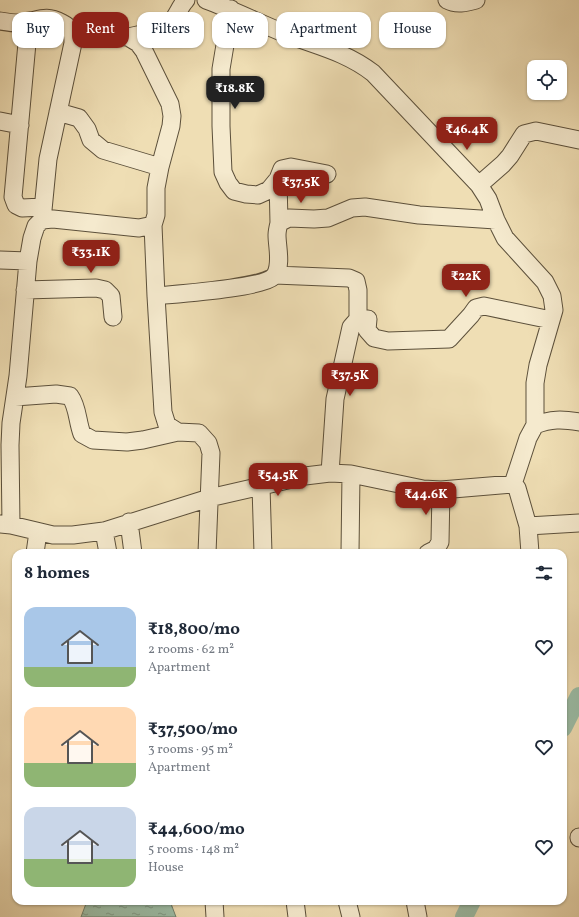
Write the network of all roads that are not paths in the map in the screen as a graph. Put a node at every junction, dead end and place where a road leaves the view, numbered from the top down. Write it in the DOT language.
graph roads {
  1 [pos="186,0"];
  2 [pos="206,0"];
  3 [pos="447,0"];
  4 [pos="476,0"];
  5 [pos="231,9"];
  6 [pos="0,21"];
  7 [pos="12,22"];
  8 [pos="64,24"];
  9 [pos="72,32"];
  10 [pos="129,37"];
  11 [pos="129,38"];
  12 [pos="27,48"];
  13 [pos="72,48"];
  14 [pos="58,112"];
  15 [pos="0,121"];
  16 [pos="20,125"];
  17 [pos="579,140"];
  18 [pos="160,166"];
  19 [pos="327,174"];
  20 [pos="278,178"];
  21 [pos="479,185"];
  22 [pos="42,214"];
  23 [pos="496,220"];
  24 [pos="279,223"];
  25 [pos="153,225"];
  26 [pos="0,260"];
  27 [pos="28,261"];
  28 [pos="275,275"];
  29 [pos="25,290"];
  30 [pos="156,296"];
  31 [pos="113,317"];
  32 [pos="358,319"];
  33 [pos="550,320"];
  34 [pos="15,397"];
  35 [pos="6,422"];
  36 [pos="579,422"];
  37 [pos="535,425"];
  38 [pos="178,432"];
  39 [pos="330,473"];
  40 [pos="351,474"];
  41 [pos="513,484"];
  42 [pos="261,486"];
  43 [pos="441,490"];
  44 [pos="209,498"];
  45 [pos="129,522"];
  46 [pos="579,523"];
  47 [pos="5,525"];
  48 [pos="528,526"];
  49 [pos="104,530"];
  50 [pos="38,532"];
  51 [pos="36,549"];
  52 [pos="107,549"];
  53 [pos="132,549"];
  54 [pos="207,549"];
  55 [pos="263,549"];
  56 [pos="350,549"];
  57 [pos="436,549"];
  58 [pos="530,549"];
  59 [pos="214,905"];
  60 [pos="296,905"];
  61 [pos="348,905"];
  62 [pos="416,905"];
  63 [pos="214,917"];
  64 [pos="297,917"];
  65 [pos="351,917"];
  66 [pos="418,917"];
  1 -- 10 [label="street"];
  2 -- 5 [label="street"];
  3 -- 4 [label="street"];
  5 -- 20 [label="street"];
  5 -- 21 [label="street"];
  6 -- 7 [label="street"];
  8 -- 9 [label="street"];
  11 -- 18 [label="street"];
  12 -- 16 [label="street"];
  13 -- 14 [label="street"];
  14 -- 18 [label="street"];
  14 -- 22 [label="street"];
  15 -- 16 [label="street"];
  16 -- 22 [label="street"];
  17 -- 21 [label="street"];
  18 -- 25 [label="street"];
  19 -- 20 [label="street"];
  20 -- 24 [label="street"];
  21 -- 23 [label="street"];
  22 -- 25 [label="street"];
  22 -- 27 [label="street"];
  23 -- 24 [label="street"];
  23 -- 33 [label="street"];
  24 -- 28 [label="street"];
  25 -- 30 [label="street"];
  26 -- 27 [label="street"];
  27 -- 29 [label="street"];
  28 -- 30 [label="street"];
  28 -- 32 [label="street"];
  29 -- 31 [label="street"];
  29 -- 34 [label="street"];
  30 -- 38 [label="street"];
  32 -- 33 [label="street"];
  32 -- 39 [label="street"];
  33 -- 37 [label="street"];
  34 -- 35 [label="street"];
  34 -- 38 [label="street"];
  35 -- 47 [label="street"];
  36 -- 37 [label="street"];
  37 -- 41 [label="street"];
  38 -- 44 [label="street"];
  39 -- 40 [label="street"];
  39 -- 42 [label="street"];
  40 -- 43 [label="street"];
  40 -- 56 [label="street"];
  41 -- 43 [label="street"];
  41 -- 48 [label="street"];
  42 -- 44 [label="street"];
  42 -- 55 [label="street"];
  43 -- 57 [label="street"];
  44 -- 45 [label="street"];
  44 -- 54 [label="street"];
  45 -- 49 [label="street"];
  45 -- 53 [label="street"];
  46 -- 48 [label="street"];
  47 -- 50 [label="street"];
  48 -- 58 [label="street"];
  49 -- 50 [label="street"];
  49 -- 52 [label="street"];
  50 -- 51 [label="street"];
  59 -- 63 [label="street"];
  60 -- 64 [label="street"];
  61 -- 65 [label="street"];
  62 -- 66 [label="street"];
}
